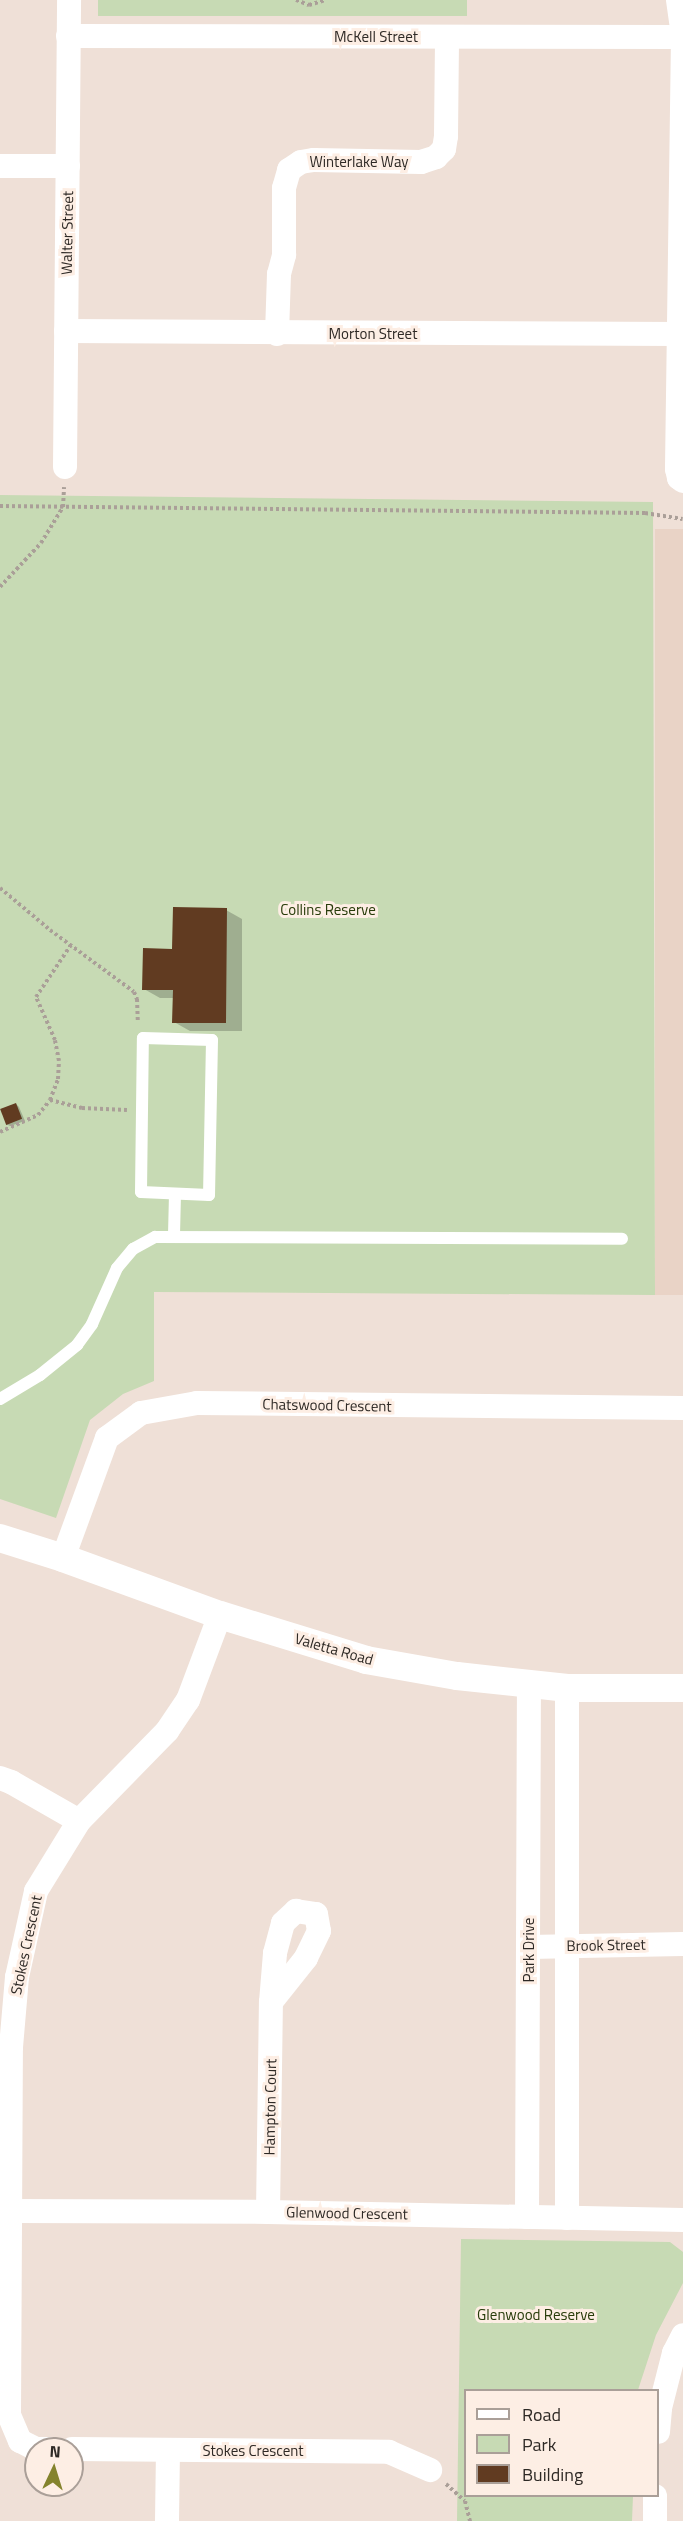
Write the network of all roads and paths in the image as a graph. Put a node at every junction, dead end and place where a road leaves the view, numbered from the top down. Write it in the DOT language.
graph roads {
  1 [pos="69,0"];
  2 [pos="296,0"];
  3 [pos="325,0"];
  4 [pos="678,0"];
  5 [pos="69,36"];
  6 [pos="447,37"];
  7 [pos="683,37"];
  8 [pos="0,166"];
  9 [pos="68,166"];
  10 [pos="66,331"];
  11 [pos="277,334"];
  12 [pos="679,334"];
  13 [pos="65,467"];
  14 [pos="683,481"];
  15 [pos="0,507"];
  16 [pos="63,507"];
  17 [pos="683,519"];
  18 [pos="0,587"];
  19 [pos="0,888"];
  20 [pos="71,945"];
  21 [pos="142,1038"];
  22 [pos="50,1100"];
  23 [pos="130,1110"];
  24 [pos="0,1132"];
  25 [pos="175,1195"];
  26 [pos="174,1235"];
  27 [pos="622,1239"];
  28 [pos="0,1399"];
  29 [pos="683,1408"];
  30 [pos="0,1538"];
  31 [pos="63,1558"];
  32 [pos="220,1615"];
  33 [pos="529,1684"];
  34 [pos="567,1688"];
  35 [pos="683,1688"];
  36 [pos="0,1778"];
  37 [pos="79,1821"];
  38 [pos="683,1944"];
  39 [pos="566,1946"];
  40 [pos="529,1947"];
  41 [pos="271,2002"];
  42 [pos="10,2211"];
  43 [pos="268,2212"];
  44 [pos="527,2217"];
  45 [pos="567,2218"];
  46 [pos="683,2220"];
  47 [pos="683,2335"];
  48 [pos="659,2416"];
  49 [pos="24,2443"];
  50 [pos="84,2449"];
  51 [pos="168,2451"];
  52 [pos="430,2470"];
  53 [pos="655,2497"];
  54 [pos="167,2521"];
  55 [pos="470,2521"];
  56 [pos="655,2521"];
  1 -- 5 [label="street, Walter Street"];
  2 -- 3 [label="path"];
  4 -- 7 [label="street"];
  5 -- 6 [label="street, McKell Street"];
  5 -- 9 [label="street, Walter Street"];
  6 -- 7 [label="street, McKell Street"];
  6 -- 11 [label="street, Winterlake Way"];
  7 -- 12 [label="street"];
  8 -- 9 [label="street"];
  9 -- 10 [label="street, Walter Street"];
  10 -- 11 [label="street, Morton Street"];
  10 -- 13 [label="street, Walter Street"];
  11 -- 12 [label="street, Morton Street"];
  12 -- 14 [label="street"];
  15 -- 16 [label="path"];
  16 -- 17 [label="path"];
  16 -- 18 [label="path"];
  19 -- 20 [label="path"];
  20 -- 21 [label="path"];
  20 -- 22 [label="path"];
  21 -- 25 [label="lane"];
  21 -- 25 [label="lane"];
  22 -- 23 [label="path"];
  22 -- 24 [label="path"];
  25 -- 26 [label="lane"];
  26 -- 27 [label="lane"];
  26 -- 28 [label="lane"];
  29 -- 31 [label="street, Chatswood Crescent"];
  30 -- 31 [label="street, Valetta Road"];
  31 -- 32 [label="street, Valetta Road"];
  32 -- 33 [label="street, Valetta Road"];
  32 -- 37 [label="street, Stokes Crescent"];
  33 -- 34 [label="street, Valetta Road"];
  33 -- 40 [label="street, Park Drive"];
  34 -- 35 [label="street, Valetta Road"];
  34 -- 39 [label="street"];
  36 -- 37 [label="street"];
  37 -- 42 [label="street, Stokes Crescent"];
  38 -- 39 [label="street, Brook Street"];
  39 -- 40 [label="street, Brook Street"];
  39 -- 45 [label="street"];
  40 -- 44 [label="street, Park Drive"];
  41 -- 43 [label="street, Hampton Court"];
  42 -- 43 [label="street, Glenwood Crescent"];
  42 -- 49 [label="street, Stokes Crescent"];
  43 -- 44 [label="street, Glenwood Crescent"];
  44 -- 45 [label="street, Glenwood Crescent"];
  45 -- 46 [label="street, Glenwood Crescent"];
  47 -- 48 [label="street"];
  50 -- 51 [label="street, Stokes Crescent"];
  51 -- 52 [label="street, Stokes Crescent"];
  51 -- 54 [label="street"];
  52 -- 55 [label="path"];
  53 -- 56 [label="street"];
}
